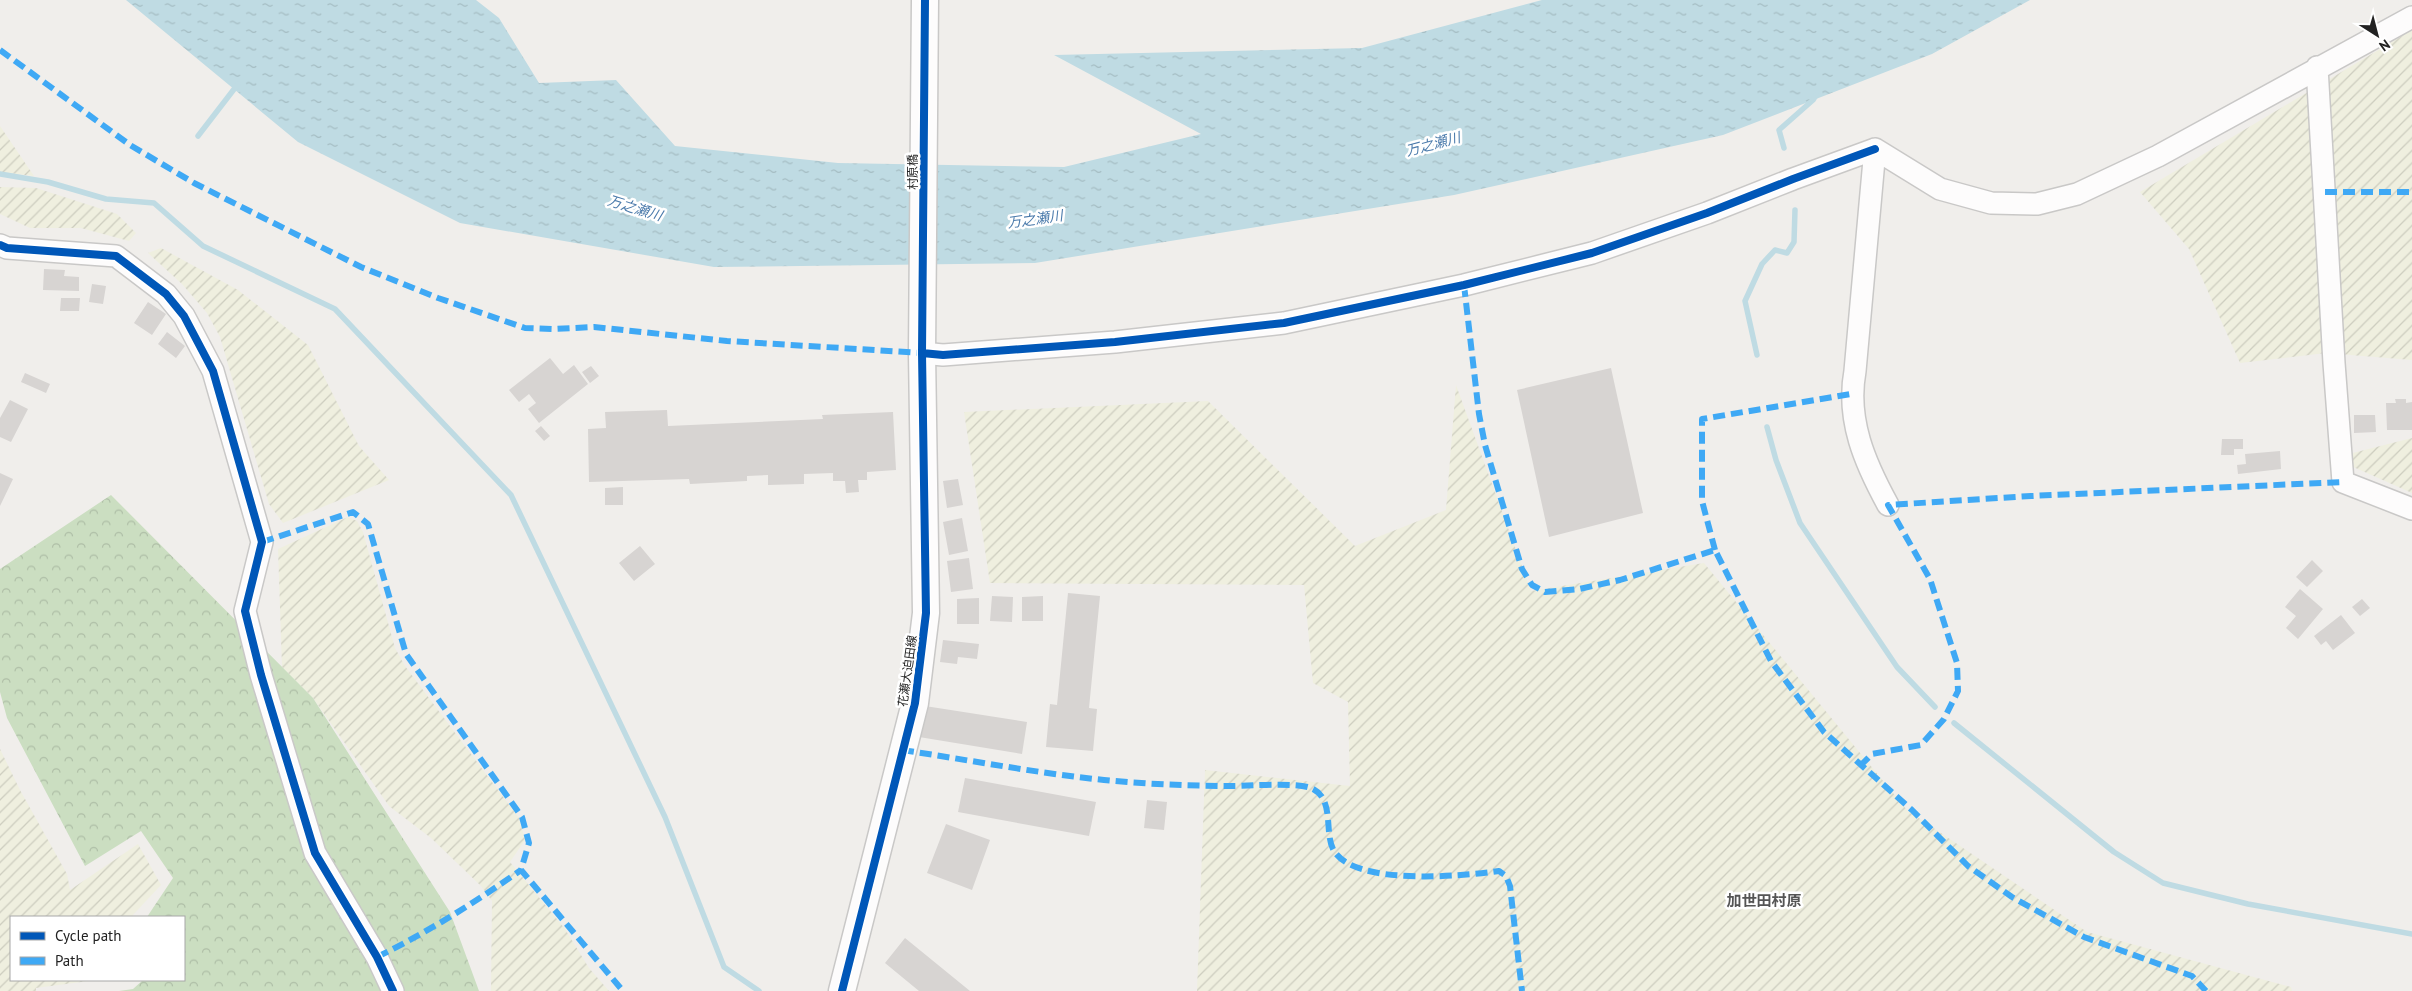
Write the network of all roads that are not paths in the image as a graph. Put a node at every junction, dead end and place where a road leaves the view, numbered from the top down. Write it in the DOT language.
graph roads {
  1 [pos="925,0"];
  2 [pos="2412,17"];
  3 [pos="2317,67"];
  4 [pos="1875,149"];
  5 [pos="0,244"];
  6 [pos="922,349"];
  7 [pos="1888,506"];
  8 [pos="2412,510"];
  9 [pos="393,991"];
  10 [pos="842,991"];
  1 -- 6 [label="street, 村原橋"];
  2 -- 3 [label="street"];
  3 -- 4 [label="street"];
  3 -- 8 [label="street"];
  4 -- 6 [label="street"];
  4 -- 7 [label="street"];
  5 -- 9 [label="street"];
  6 -- 10 [label="street, 花瀬大迫田線"];
}
